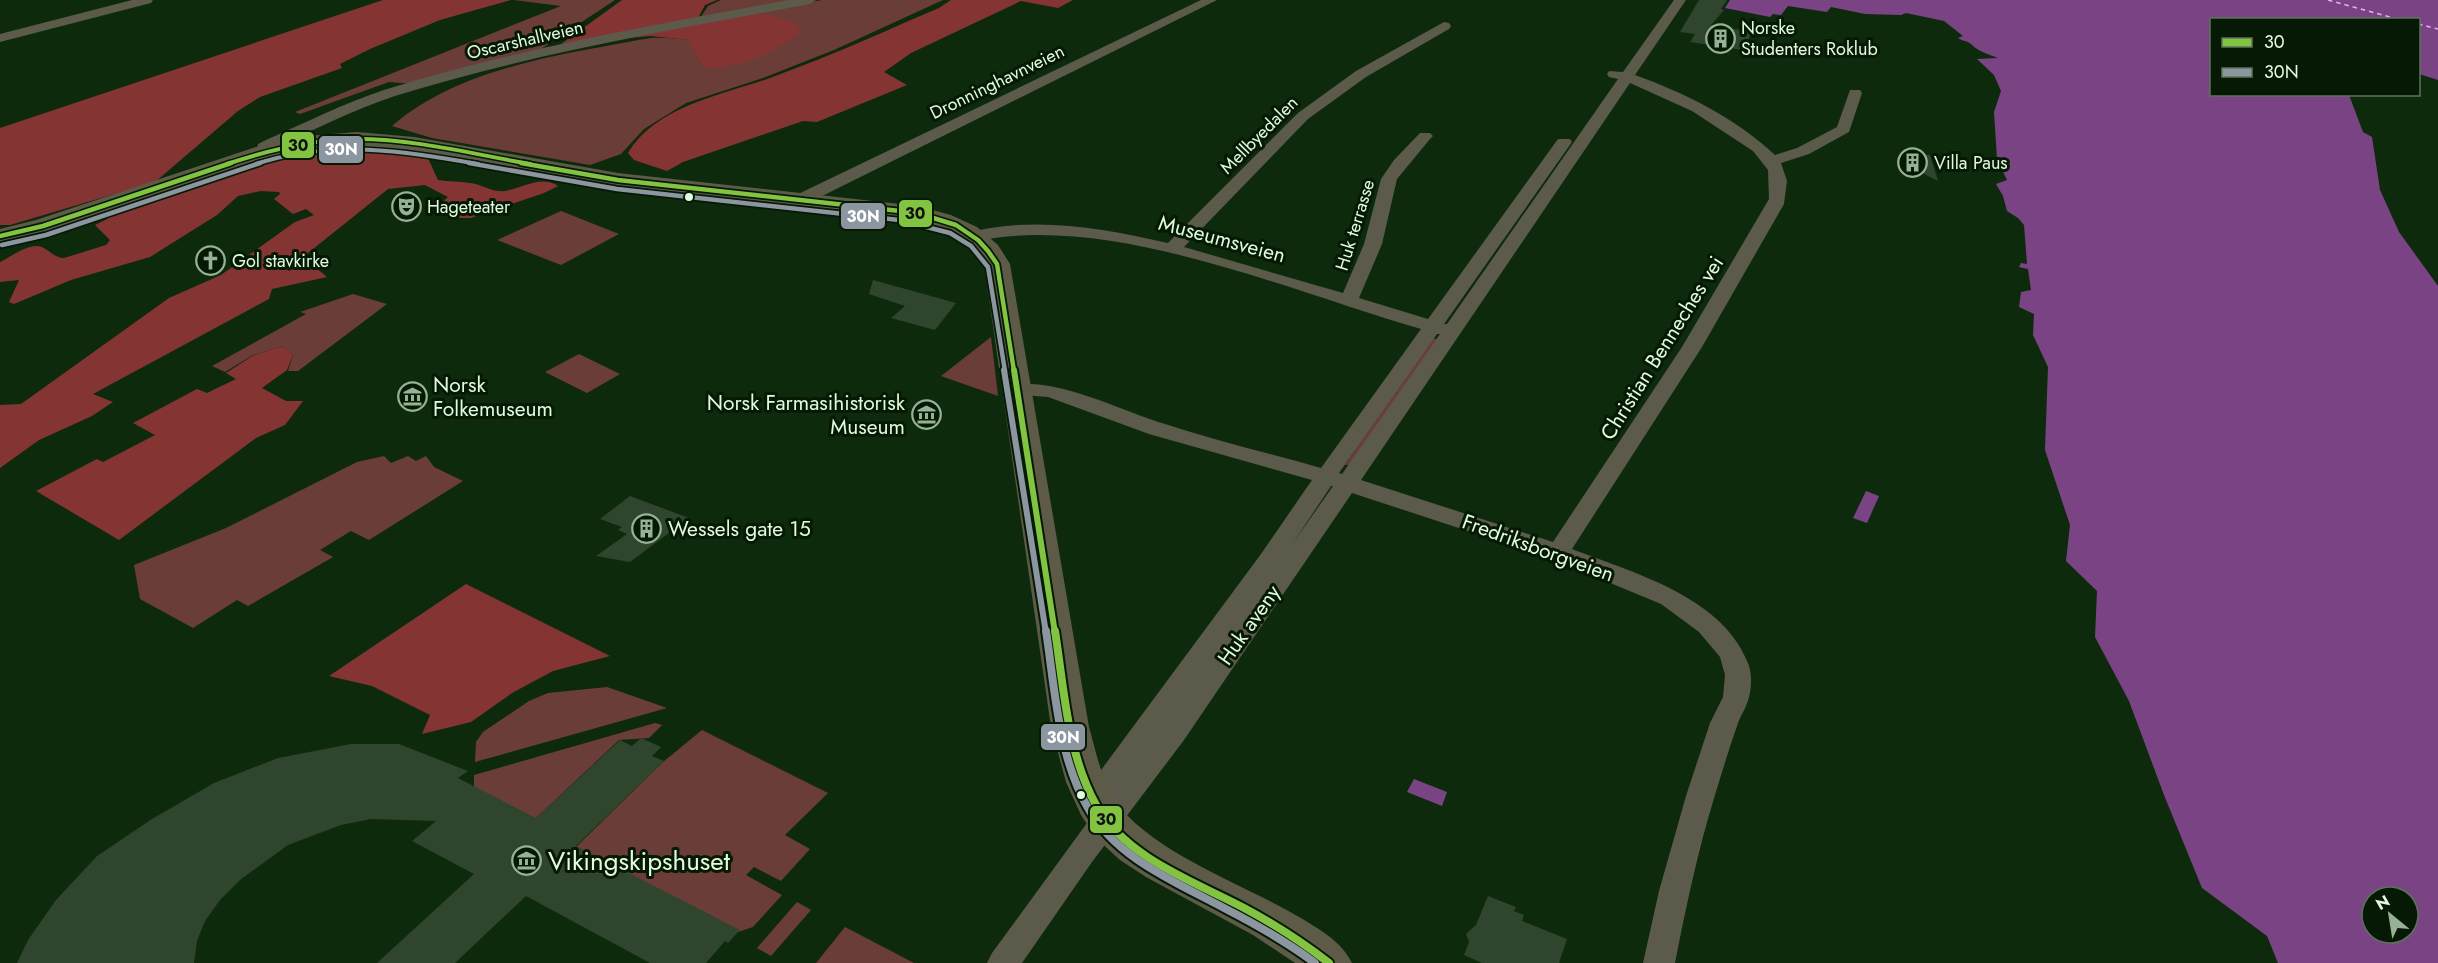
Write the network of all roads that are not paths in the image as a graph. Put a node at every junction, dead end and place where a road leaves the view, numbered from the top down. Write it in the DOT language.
graph roads {
  1 [pos="147,0"];
  2 [pos="810,0"];
  3 [pos="1211,0"];
  4 [pos="1666,0"];
  5 [pos="1680,0"];
  6 [pos="1444,26"];
  7 [pos="0,38"];
  8 [pos="1646,38"];
  9 [pos="1620,75"];
  10 [pos="1855,93"];
  11 [pos="1425,136"];
  12 [pos="264,152"];
  13 [pos="1771,160"];
  14 [pos="800,200"];
  15 [pos="73,214"];
  16 [pos="0,230"];
  17 [pos="0,236"];
  18 [pos="976,236"];
  19 [pos="1173,248"];
  20 [pos="1348,299"];
  21 [pos="1442,329"];
  22 [pos="1017,390"];
  23 [pos="1336,480"];
  24 [pos="1558,552"];
  25 [pos="1100,811"];
  26 [pos="1003,963"];
  27 [pos="1329,963"];
  28 [pos="1659,963"];
  1 -- 7 [label="street"];
  2 -- 12 [label="street, Oscarshallveien"];
  3 -- 14 [label="street, Dronninghavnveien"];
  4 -- 8 [label="street, Huk aveny"];
  5 -- 8 [label="street, Huk aveny"];
  6 -- 19 [label="street, Mellbyedalen"];
  8 -- 9 [label="street, Huk aveny"];
  9 -- 13 [label="street"];
  9 -- 21 [label="street, Huk aveny"];
  10 -- 13 [label="street"];
  11 -- 20 [label="street, Huk terrasse"];
  12 -- 14 [label="street"];
  12 -- 15 [label="street"];
  13 -- 24 [label="street, Christian Benneches vei"];
  14 -- 18 [label="street"];
  15 -- 16 [label="street"];
  15 -- 17 [label="street"];
  18 -- 19 [label="street, Museumsveien"];
  18 -- 22 [label="street"];
  19 -- 20 [label="street, Museumsveien"];
  20 -- 21 [label="street, Museumsveien"];
  21 -- 23 [label="street, Huk aveny"];
  22 -- 23 [label="street, Fredriksborgveien"];
  22 -- 25 [label="street"];
  23 -- 24 [label="street, Fredriksborgveien"];
  23 -- 25 [label="street, Huk aveny"];
  24 -- 28 [label="street, Fredriksborgveien"];
  25 -- 26 [label="street, Huk aveny"];
  25 -- 27 [label="street"];
}
